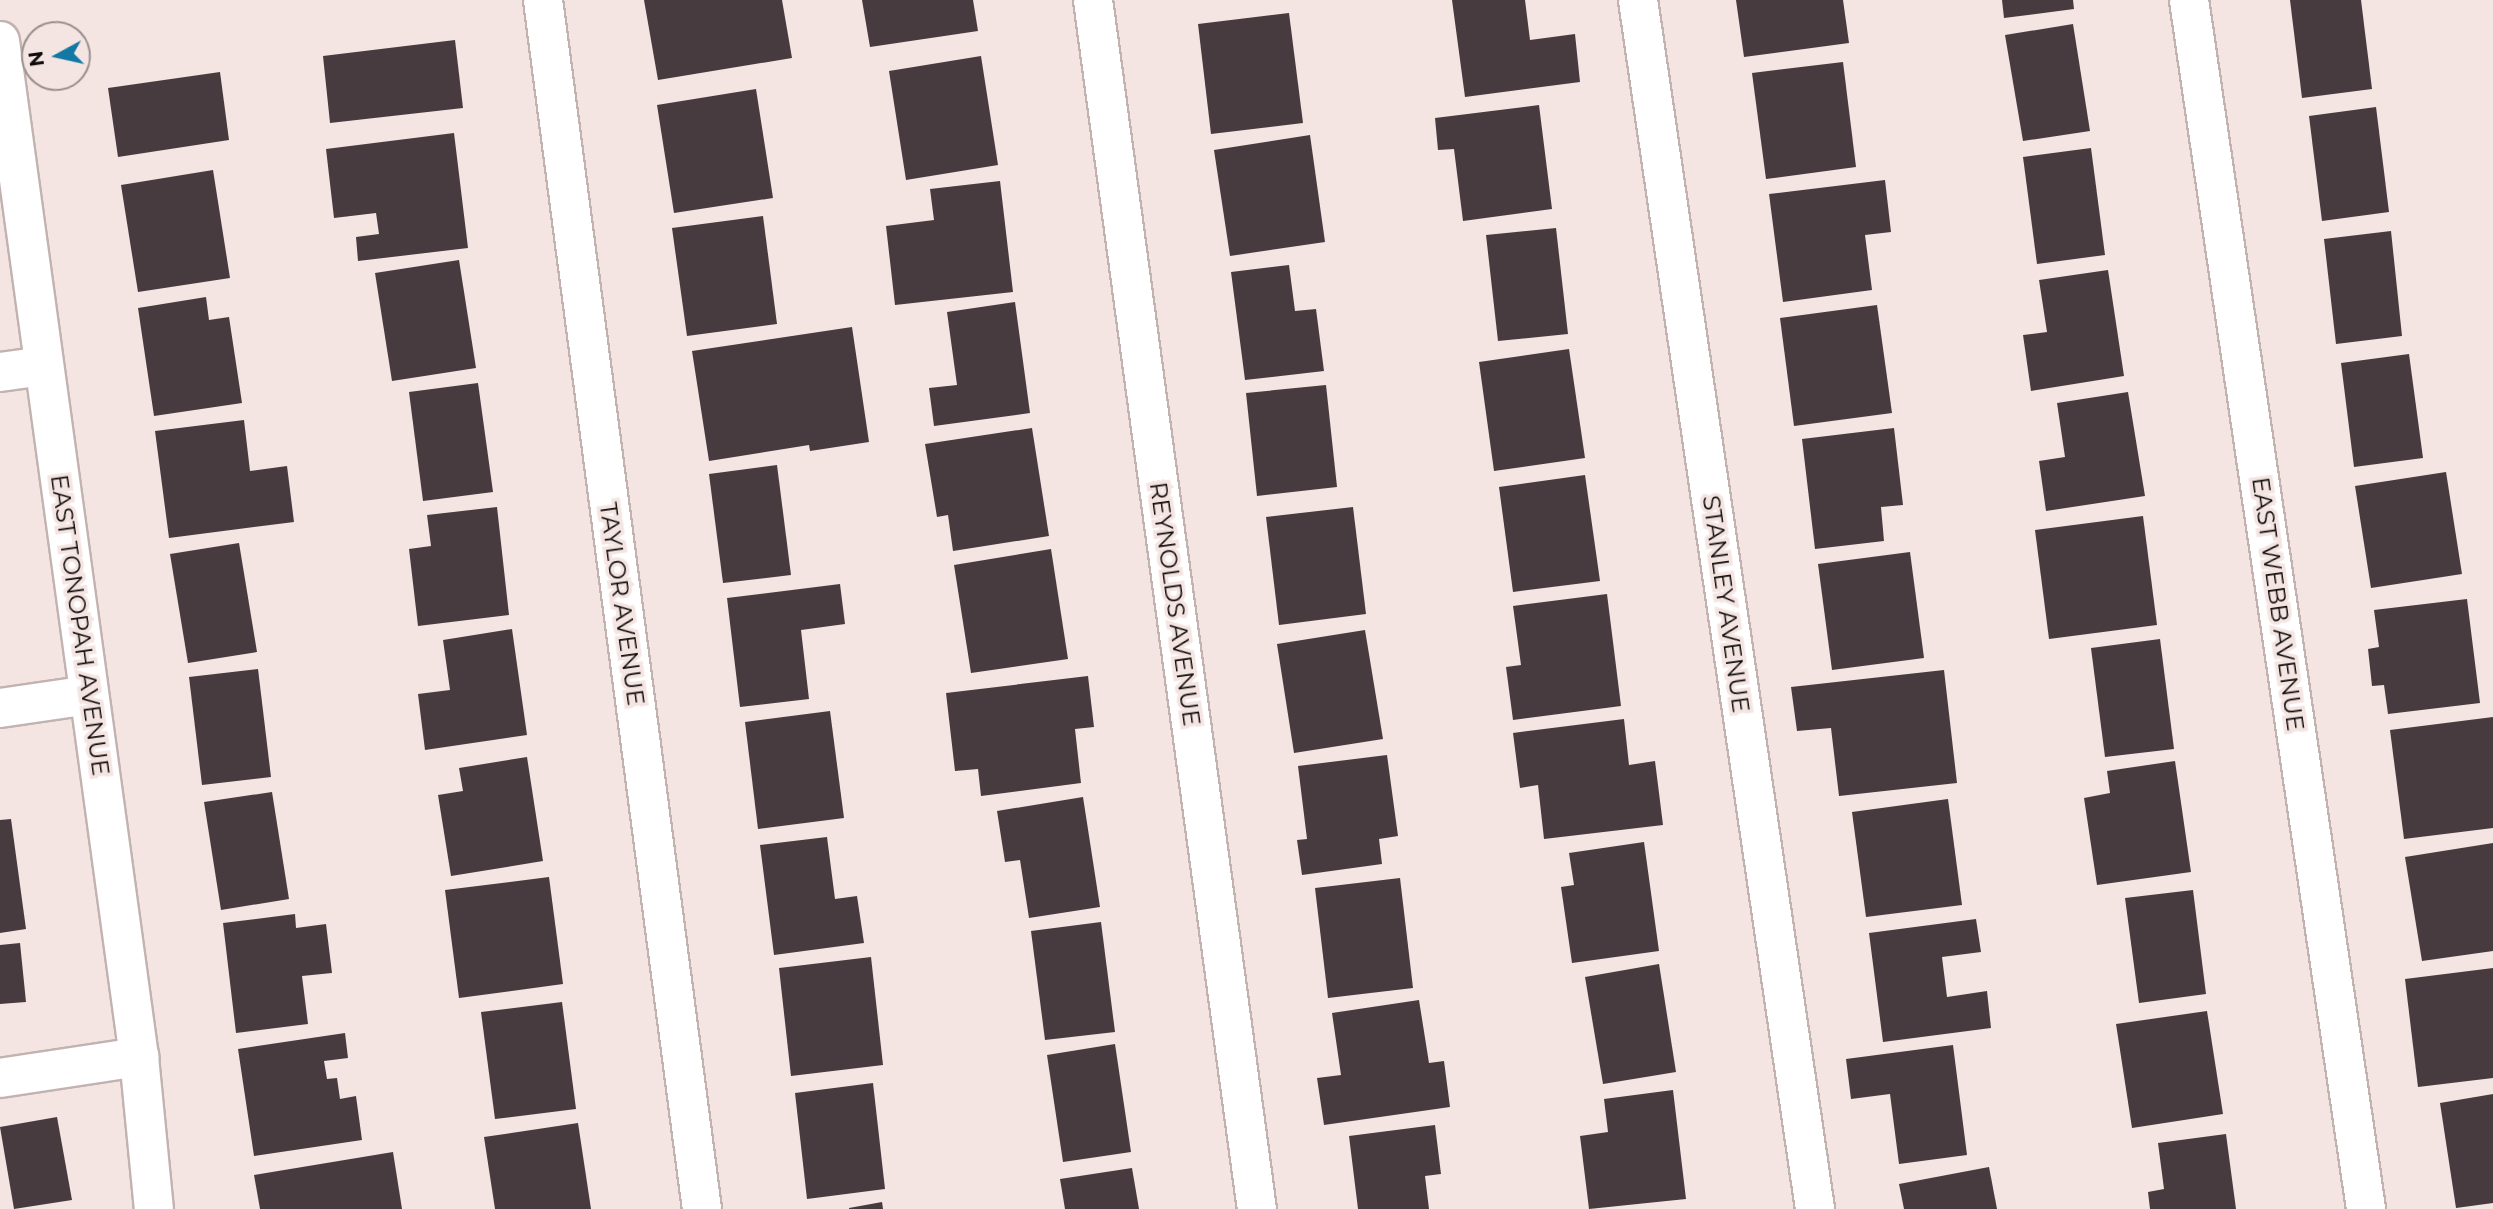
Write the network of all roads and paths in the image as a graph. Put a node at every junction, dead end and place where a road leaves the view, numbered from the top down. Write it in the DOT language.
graph roads {
  1 [pos="543,0"];
  2 [pos="1093,0"];
  3 [pos="1638,0"];
  4 [pos="2189,0"];
  5 [pos="0,41"];
  6 [pos="44,366"];
  7 [pos="0,372"];
  8 [pos="89,695"];
  9 [pos="0,708"];
  10 [pos="138,1058"];
  11 [pos="0,1078"];
  12 [pos="154,1209"];
  13 [pos="702,1209"];
  14 [pos="1256,1209"];
  15 [pos="1815,1209"];
  16 [pos="2366,1209"];
  1 -- 13 [label="street, TAYLOR AVENUE"];
  2 -- 14 [label="street, REYNOLDS AVENUE"];
  3 -- 15 [label="street, STANLEY AVENUE"];
  4 -- 16 [label="street, EAST WEBB AVENUE"];
  5 -- 6 [label="street, EAST TONOPAH AVENUE"];
  6 -- 7 [label="street"];
  6 -- 8 [label="street, EAST TONOPAH AVENUE"];
  8 -- 9 [label="street"];
  8 -- 10 [label="street, EAST TONOPAH AVENUE"];
  10 -- 11 [label="street"];
  10 -- 12 [label="street, EAST TONOPAH AVENUE"];
}
